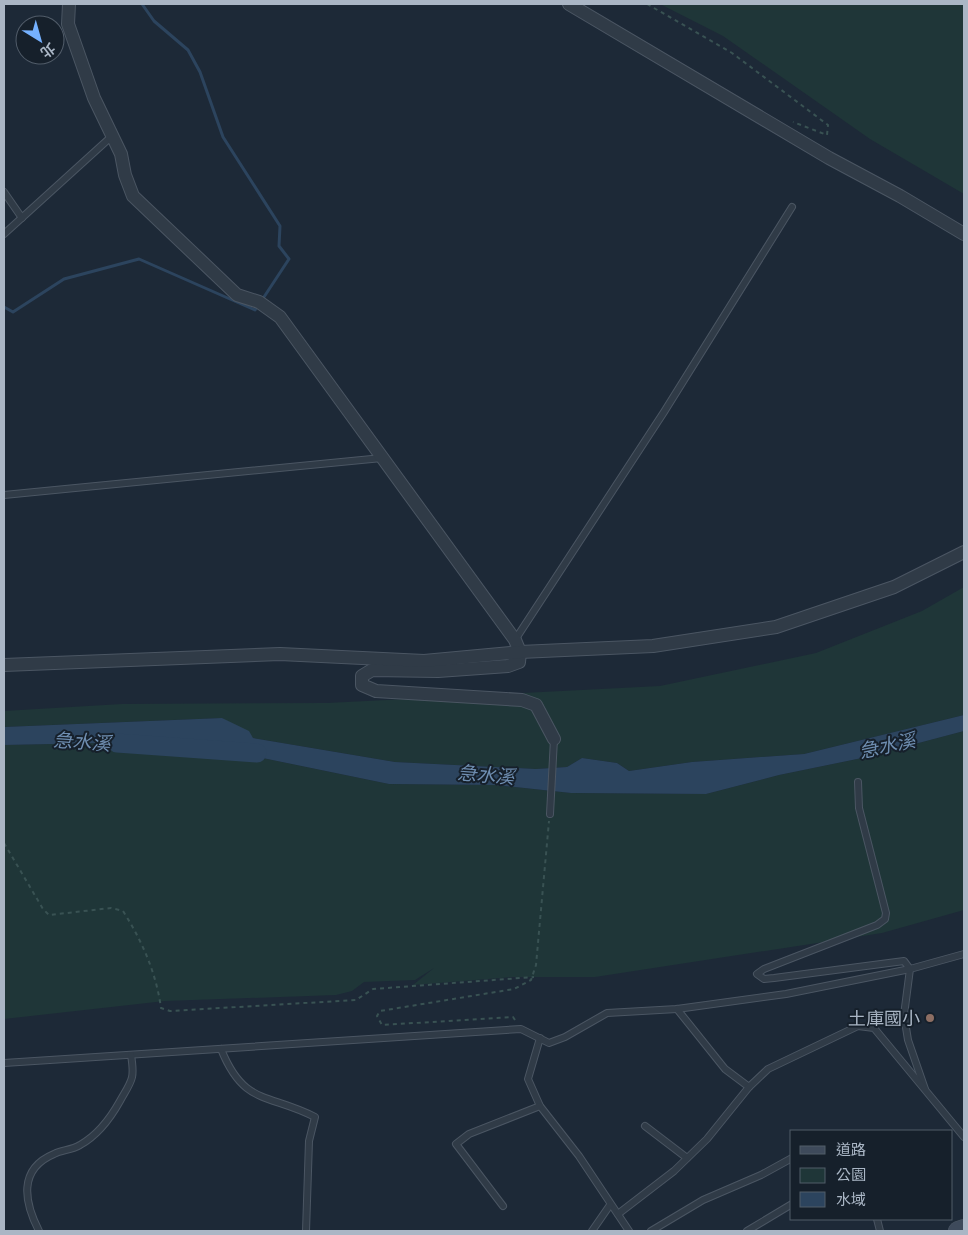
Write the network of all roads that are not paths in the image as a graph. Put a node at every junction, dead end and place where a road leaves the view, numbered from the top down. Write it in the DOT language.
graph roads {
  1 [pos="69,4"];
  2 [pos="569,4"];
  3 [pos="112,135"];
  4 [pos="4,192"];
  5 [pos="792,207"];
  6 [pos="22,218"];
  7 [pos="4,234"];
  8 [pos="964,234"];
  9 [pos="384,458"];
  10 [pos="4,495"];
  11 [pos="964,552"];
  12 [pos="517,646"];
  13 [pos="4,665"];
  14 [pos="554,739"];
  15 [pos="858,782"];
  16 [pos="550,814"];
  17 [pos="964,954"];
  18 [pos="910,968"];
  19 [pos="677,1009"];
  20 [pos="540,1038"];
  21 [pos="221,1049"];
  22 [pos="130,1055"];
  23 [pos="4,1063"];
  24 [pos="749,1087"];
  25 [pos="925,1090"];
  26 [pos="540,1106"];
  27 [pos="645,1126"];
  28 [pos="964,1137"];
  29 [pos="687,1158"];
  30 [pos="790,1159"];
  31 [pos="610,1205"];
  32 [pos="790,1205"];
  33 [pos="503,1206"];
  34 [pos="618,1214"];
  35 [pos="964,1229"];
  36 [pos="39,1231"];
  37 [pos="306,1231"];
  38 [pos="592,1231"];
  39 [pos="630,1231"];
  40 [pos="650,1231"];
  41 [pos="747,1231"];
  42 [pos="958,1231"];
  1 -- 3 [label="street"];
  2 -- 8 [label="street"];
  3 -- 6 [label="lane"];
  3 -- 9 [label="street"];
  4 -- 6 [label="lane"];
  5 -- 12 [label="lane"];
  6 -- 7 [label="lane"];
  9 -- 10 [label="lane"];
  9 -- 12 [label="street"];
  11 -- 12 [label="street"];
  12 -- 13 [label="street"];
  12 -- 14 [label="street"];
  14 -- 16 [label="lane"];
  15 -- 18 [label="lane"];
  17 -- 18 [label="lane"];
  18 -- 19 [label="lane"];
  18 -- 25 [label="lane"];
  19 -- 20 [label="lane"];
  19 -- 24 [label="lane"];
  20 -- 21 [label="lane"];
  20 -- 26 [label="lane"];
  21 -- 22 [label="lane"];
  21 -- 37 [label="lane"];
  22 -- 23 [label="lane"];
  22 -- 36 [label="lane"];
  24 -- 25 [label="lane"];
  24 -- 29 [label="lane"];
  25 -- 28 [label="lane"];
  26 -- 31 [label="lane"];
  26 -- 33 [label="lane"];
  27 -- 29 [label="lane"];
  29 -- 34 [label="lane"];
  30 -- 40 [label="lane"];
  31 -- 34 [label="lane"];
  31 -- 38 [label="lane"];
  32 -- 41 [label="lane"];
  34 -- 39 [label="lane"];
  35 -- 42 [label="street"];
}
